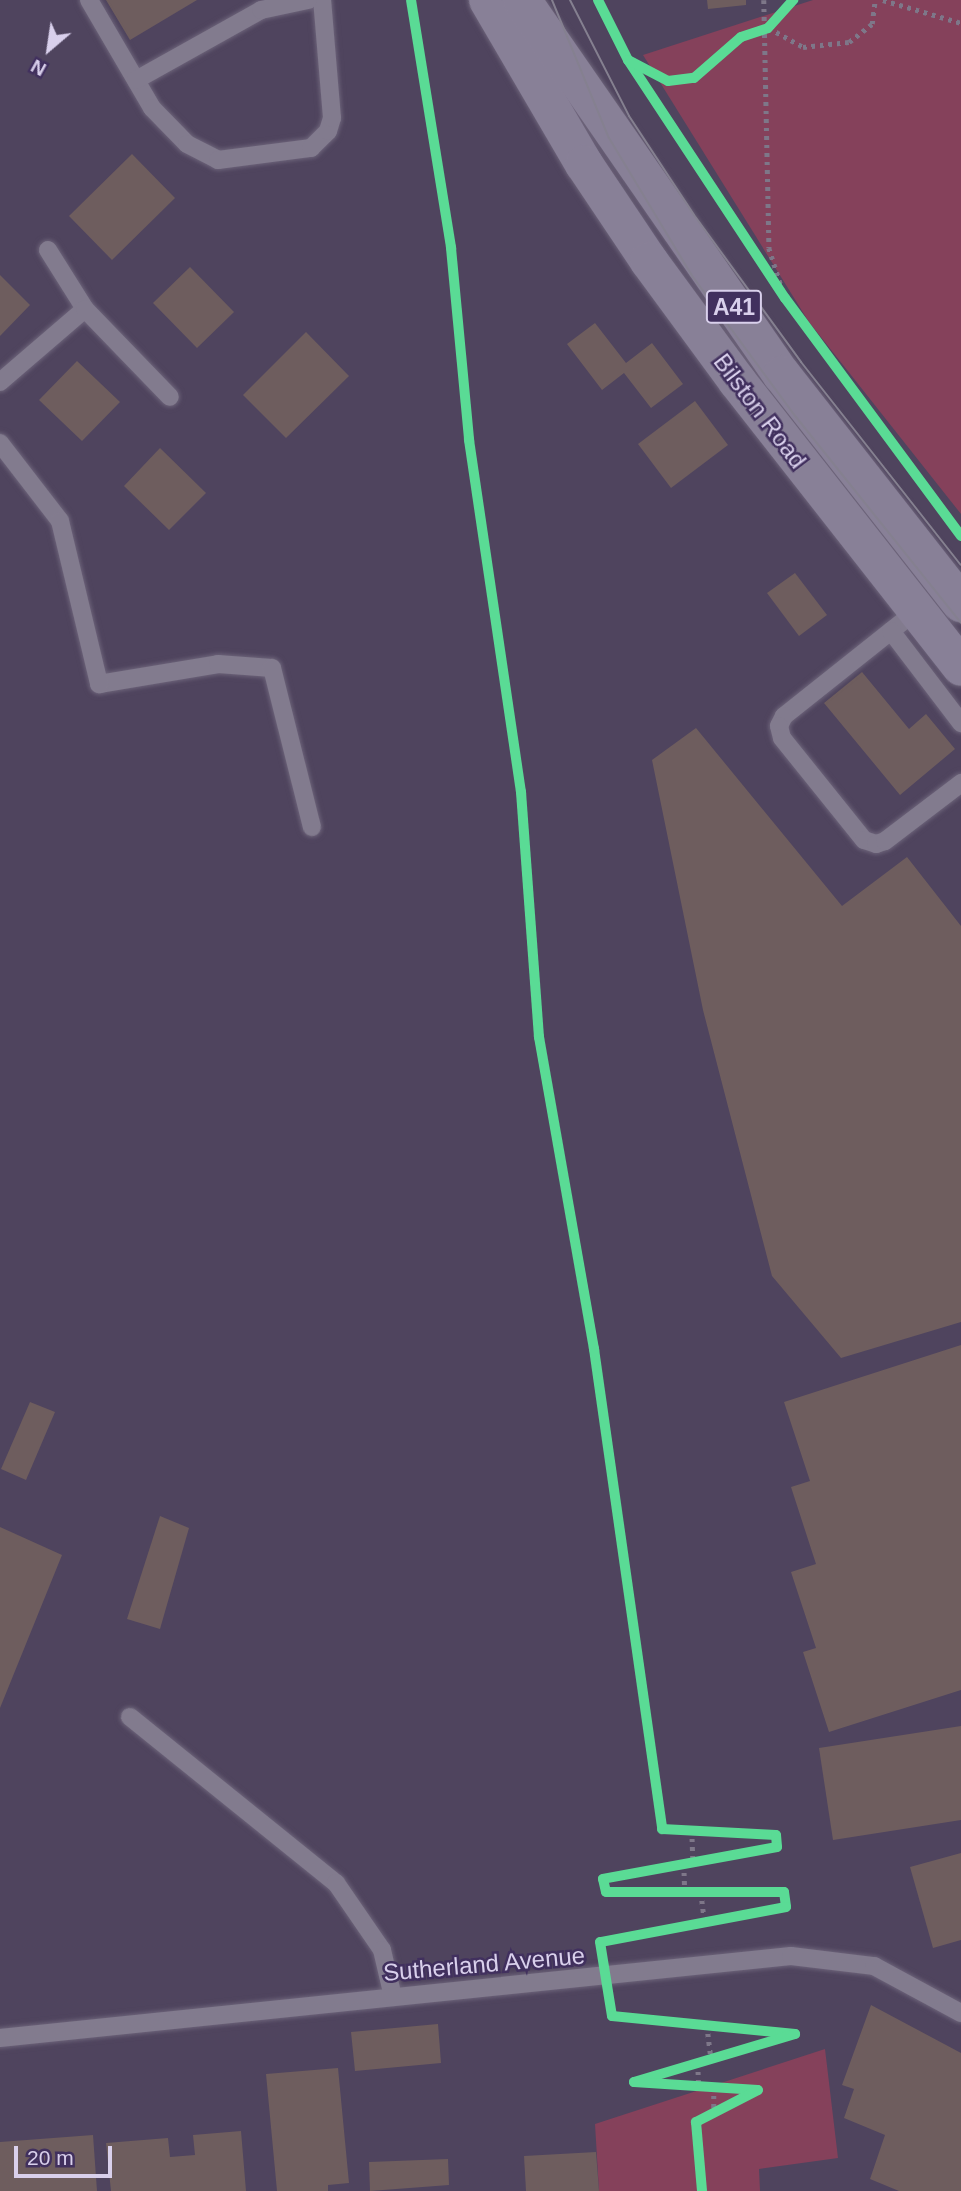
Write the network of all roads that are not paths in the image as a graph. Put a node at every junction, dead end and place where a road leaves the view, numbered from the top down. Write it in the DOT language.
graph roads {
  1 [pos="89,0"];
  2 [pos="308,0"];
  3 [pos="322,0"];
  4 [pos="488,0"];
  5 [pos="522,0"];
  6 [pos="136,80"];
  7 [pos="48,250"];
  8 [pos="85,309"];
  9 [pos="0,382"];
  10 [pos="170,397"];
  11 [pos="0,443"];
  12 [pos="961,603"];
  13 [pos="903,621"];
  14 [pos="961,667"];
  15 [pos="961,723"];
  16 [pos="961,783"];
  17 [pos="312,827"];
  18 [pos="130,1717"];
  19 [pos="393,1997"];
  20 [pos="961,2013"];
  21 [pos="0,2038"];
  1 -- 6 [label="street"];
  2 -- 6 [label="street"];
  3 -- 6 [label="street"];
  4 -- 13 [label="highway, Bilston Road / A41"];
  5 -- 12 [label="highway, Bilston Road / A41"];
  7 -- 8 [label="street"];
  8 -- 9 [label="street"];
  8 -- 10 [label="street"];
  11 -- 17 [label="street"];
  13 -- 14 [label="highway, Bilston Road / A41"];
  13 -- 15 [label="street"];
  13 -- 16 [label="street"];
  18 -- 19 [label="street"];
  19 -- 20 [label="street, Sutherland Avenue"];
  19 -- 21 [label="street, Sutherland Avenue"];
}
